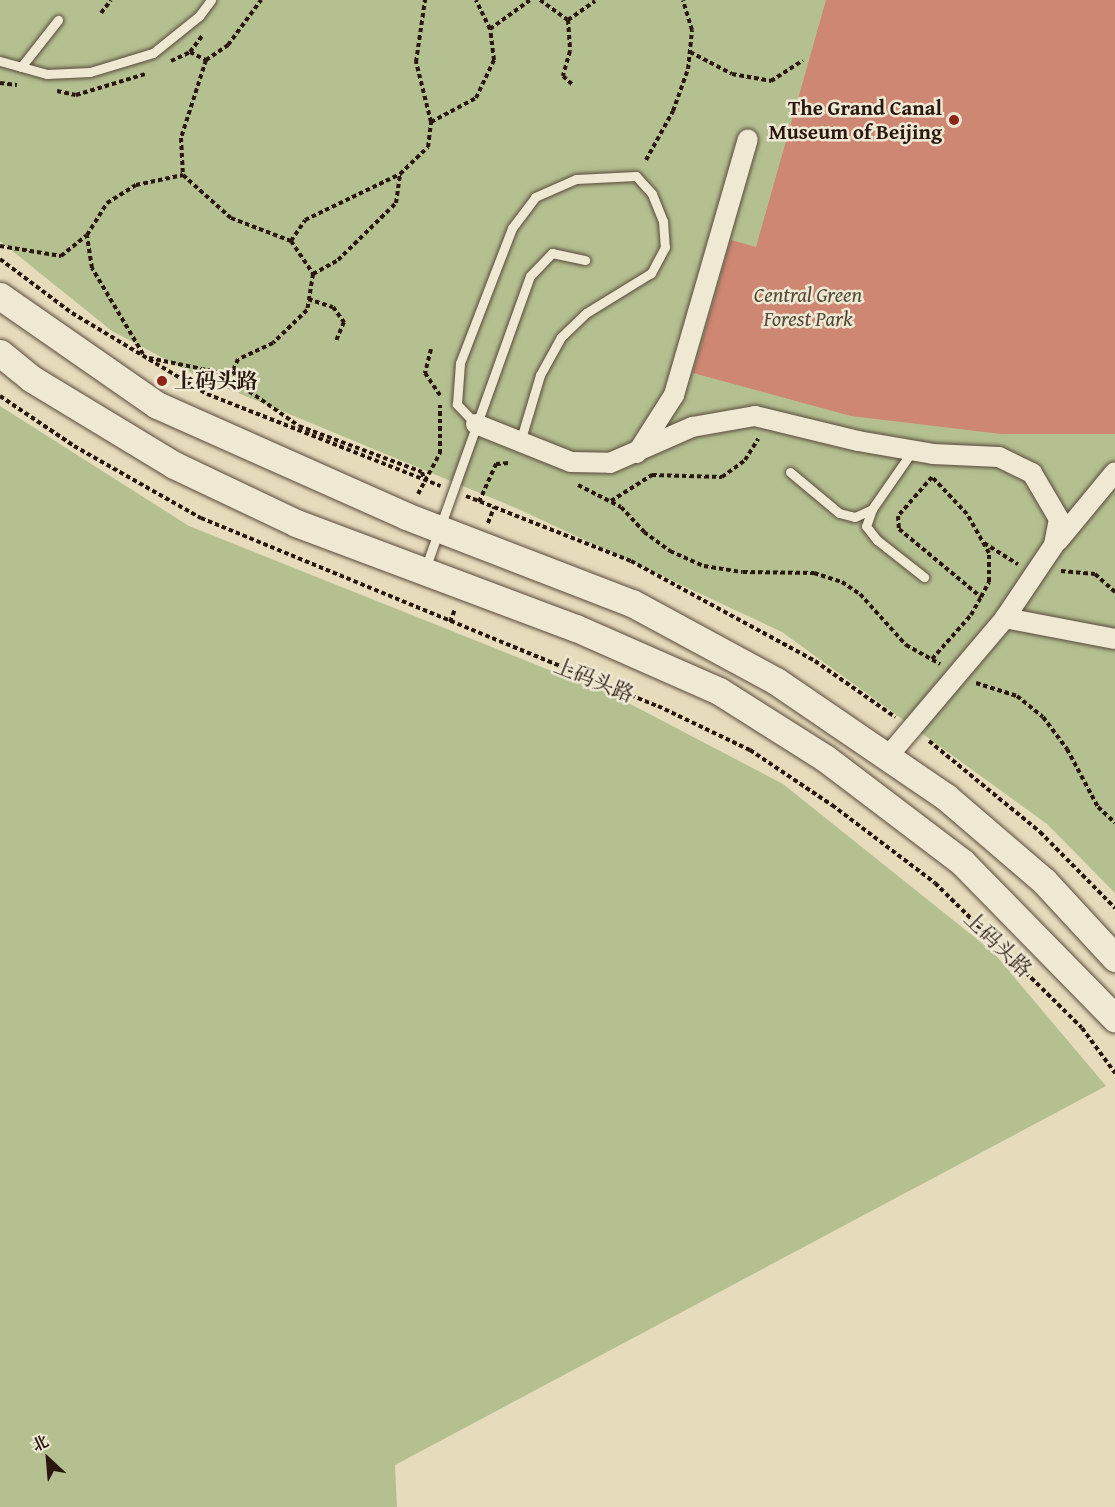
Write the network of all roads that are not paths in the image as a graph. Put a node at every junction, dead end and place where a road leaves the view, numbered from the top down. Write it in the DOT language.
graph roads {
  1 [pos="211,0"];
  2 [pos="58,20"];
  3 [pos="0,61"];
  4 [pos="21,67"];
  5 [pos="748,139"];
  6 [pos="585,260"];
  7 [pos="0,296"];
  8 [pos="0,353"];
  9 [pos="476,424"];
  10 [pos="520,442"];
  11 [pos="913,450"];
  12 [pos="637,453"];
  13 [pos="790,472"];
  14 [pos="1115,472"];
  15 [pos="872,508"];
  16 [pos="437,528"];
  17 [pos="1054,545"];
  18 [pos="424,572"];
  19 [pos="924,577"];
  20 [pos="1005,618"];
  21 [pos="1115,639"];
  22 [pos="889,755"];
  23 [pos="1115,958"];
  24 [pos="1115,1018"];
  1 -- 4 [label="lane"];
  2 -- 4 [label="lane"];
  3 -- 4 [label="lane"];
  5 -- 12 [label="street"];
  6 -- 9 [label="lane"];
  7 -- 16 [label="main road"];
  8 -- 18 [label="main road, 上码头路"];
  9 -- 10 [label="street"];
  9 -- 10 [label="lane"];
  9 -- 16 [label="lane"];
  10 -- 12 [label="street"];
  11 -- 12 [label="street"];
  11 -- 15 [label="lane"];
  11 -- 17 [label="street"];
  13 -- 15 [label="lane"];
  14 -- 17 [label="street"];
  15 -- 19 [label="lane"];
  16 -- 18 [label="lane"];
  16 -- 22 [label="main road"];
  17 -- 20 [label="street"];
  18 -- 24 [label="main road, 上码头路"];
  20 -- 21 [label="street"];
  20 -- 22 [label="street"];
  22 -- 23 [label="main road"];
}
